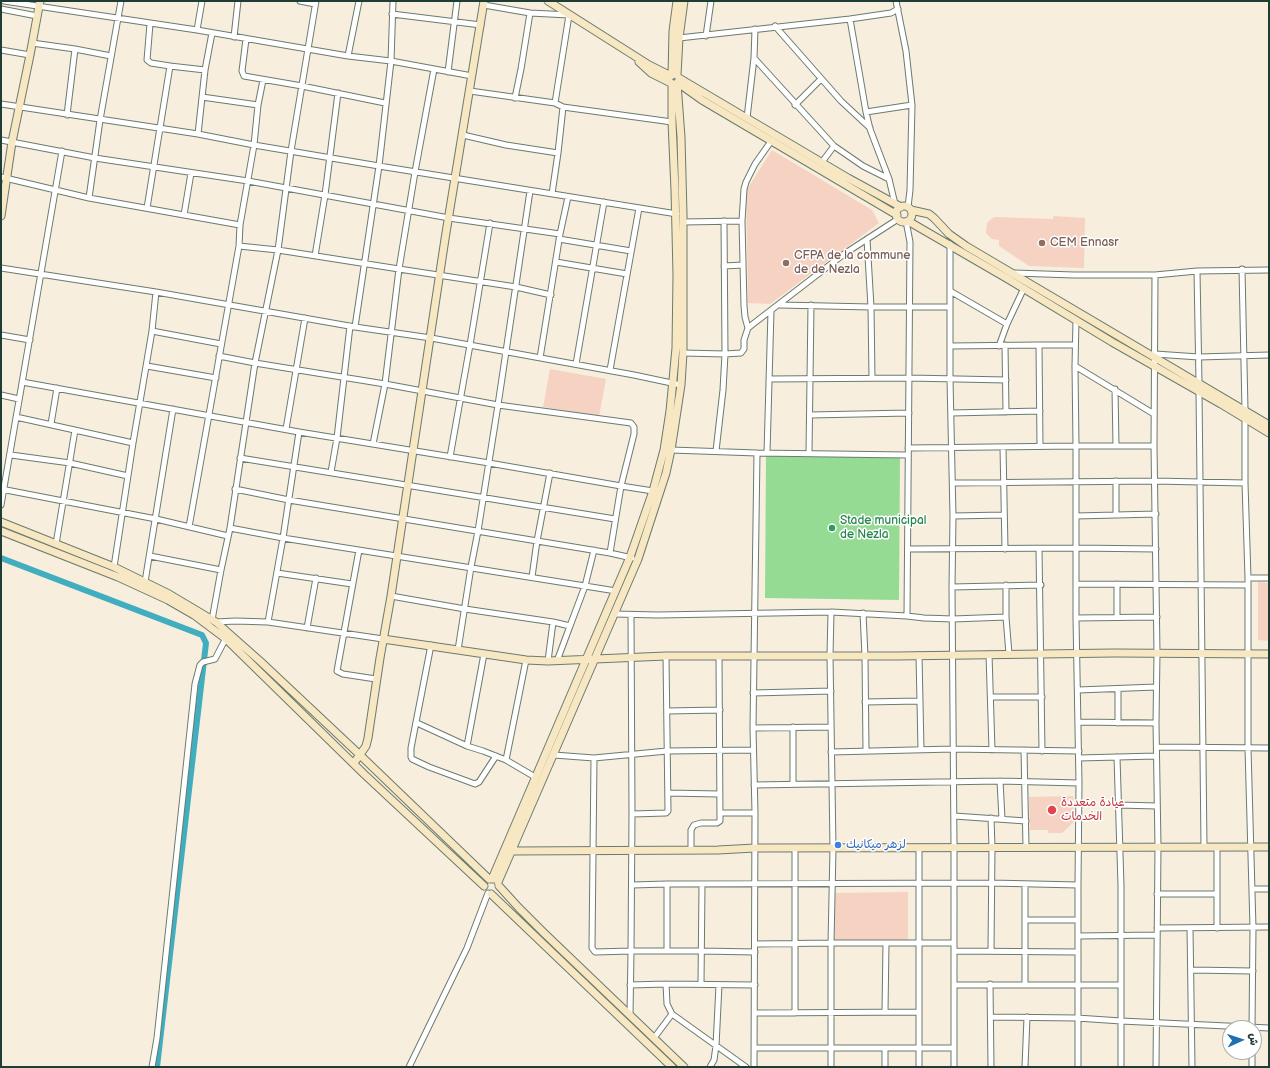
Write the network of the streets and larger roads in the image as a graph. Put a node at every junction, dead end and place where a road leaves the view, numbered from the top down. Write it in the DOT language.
graph roads {
  1 [pos="4,1"];
  2 [pos="122,1"];
  3 [pos="202,1"];
  4 [pos="238,1"];
  5 [pos="300,1"];
  6 [pos="359,1"];
  7 [pos="393,1"];
  8 [pos="457,1"];
  9 [pos="548,1"];
  10 [pos="677,1"];
  11 [pos="684,1"];
  12 [pos="711,1"];
  13 [pos="896,1"];
  14 [pos="315,2"];
  15 [pos="484,3"];
  16 [pos="39,4"];
  17 [pos="1,9"];
  18 [pos="898,9"];
  19 [pos="530,13"];
  20 [pos="891,13"];
  21 [pos="392,14"];
  22 [pos="37,16"];
  23 [pos="569,16"];
  24 [pos="899,16"];
  25 [pos="119,19"];
  26 [pos="850,19"];
  27 [pos="455,22"];
  28 [pos="150,24"];
  29 [pos="481,25"];
  30 [pos="775,26"];
  31 [pos="755,29"];
  32 [pos="197,30"];
  33 [pos="212,33"];
  34 [pos="706,36"];
  35 [pos="234,37"];
  36 [pos="679,38"];
  37 [pos="246,39"];
  38 [pos="32,43"];
  39 [pos="75,49"];
  40 [pos="308,49"];
  41 [pos="1,50"];
  42 [pos="30,55"];
  43 [pos="111,56"];
  44 [pos="348,56"];
  45 [pos="754,58"];
  46 [pos="391,61"];
  47 [pos="170,66"];
  48 [pos="434,69"];
  49 [pos="205,70"];
  50 [pos="448,72"];
  51 [pos="472,76"];
  52 [pos="674,79"];
  53 [pos="821,79"];
  54 [pos="264,80"];
  55 [pos="302,86"];
  56 [pos="470,91"];
  57 [pos="338,93"];
  58 [pos="202,97"];
  59 [pos="515,98"];
  60 [pos="385,103"];
  61 [pos="555,103"];
  62 [pos="1,104"];
  63 [pos="258,105"];
  64 [pos="795,105"];
  65 [pos="912,105"];
  66 [pos="563,107"];
  67 [pos="19,108"];
  68 [pos="866,112"];
  69 [pos="68,115"];
  70 [pos="747,118"];
  71 [pos="100,120"];
  72 [pos="672,122"];
  73 [pos="160,129"];
  74 [pos="870,129"];
  75 [pos="198,134"];
  76 [pos="462,135"];
  77 [pos="1,140"];
  78 [pos="772,140"];
  79 [pos="12,142"];
  80 [pos="254,145"];
  81 [pos="834,146"];
  82 [pos="62,151"];
  83 [pos="291,151"];
  84 [pos="558,152"];
  85 [pos="95,158"];
  86 [pos="329,158"];
  87 [pos="822,162"];
  88 [pos="379,166"];
  89 [pos="154,167"];
  90 [pos="415,172"];
  91 [pos="191,173"];
  92 [pos="4,177"];
  93 [pos="455,178"];
  94 [pos="888,179"];
  95 [pos="248,181"];
  96 [pos="287,188"];
  97 [pos="56,190"];
  98 [pos="530,191"];
  99 [pos="552,194"];
  100 [pos="325,195"];
  101 [pos="568,197"];
  102 [pos="89,198"];
  103 [pos="604,202"];
  104 [pos="373,204"];
  105 [pos="904,207"];
  106 [pos="147,208"];
  107 [pos="639,208"];
  108 [pos="408,210"];
  109 [pos="680,214"];
  110 [pos="184,215"];
  111 [pos="1,216"];
  112 [pos="897,217"];
  113 [pos="449,218"];
  114 [pos="724,221"];
  115 [pos="742,221"];
  116 [pos="907,221"];
  117 [pos="683,222"];
  118 [pos="490,223"];
  119 [pos="240,225"];
  120 [pos="525,228"];
  121 [pos="560,237"];
  122 [pos="867,239"];
  123 [pos="950,244"];
  124 [pos="597,245"];
  125 [pos="239,246"];
  126 [pos="278,250"];
  127 [pos="631,251"];
  128 [pos="315,256"];
  129 [pos="556,262"];
  130 [pos="364,264"];
  131 [pos="743,265"];
  132 [pos="724,266"];
  133 [pos="1,268"];
  134 [pos="593,268"];
  135 [pos="399,269"];
  136 [pos="1242,269"];
  137 [pos="1269,270"];
  138 [pos="1197,271"];
  139 [pos="1011,273"];
  140 [pos="41,274"];
  141 [pos="627,274"];
  142 [pos="1155,275"];
  143 [pos="440,276"];
  144 [pos="480,282"];
  145 [pos="516,287"];
  146 [pos="1024,288"];
  147 [pos="950,291"];
  148 [pos="156,292"];
  149 [pos="551,295"];
  150 [pos="780,304"];
  151 [pos="227,305"];
  152 [pos="810,305"];
  153 [pos="871,307"];
  154 [pos="950,307"];
  155 [pos="910,308"];
  156 [pos="771,311"];
  157 [pos="264,312"];
  158 [pos="305,318"];
  159 [pos="1076,320"];
  160 [pos="1007,324"];
  161 [pos="353,327"];
  162 [pos="748,328"];
  163 [pos="152,331"];
  164 [pos="392,333"];
  165 [pos="1,334"];
  166 [pos="431,338"];
  167 [pos="30,340"];
  168 [pos="220,344"];
  169 [pos="470,345"];
  170 [pos="1005,345"];
  171 [pos="1039,345"];
  172 [pos="1075,345"];
  173 [pos="950,346"];
  174 [pos="999,346"];
  175 [pos="506,351"];
  176 [pos="683,353"];
  177 [pos="725,354"];
  178 [pos="1269,355"];
  179 [pos="219,356"];
  180 [pos="1155,356"];
  181 [pos="1243,356"];
  182 [pos="1199,357"];
  183 [pos="540,358"];
  184 [pos="254,363"];
  185 [pos="576,364"];
  186 [pos="147,366"];
  187 [pos="1074,366"];
  188 [pos="1155,367"];
  189 [pos="297,370"];
  190 [pos="610,370"];
  191 [pos="343,377"];
  192 [pos="216,378"];
  193 [pos="810,378"];
  194 [pos="872,378"];
  195 [pos="909,378"];
  196 [pos="769,379"];
  197 [pos="950,379"];
  198 [pos="1006,380"];
  199 [pos="22,382"];
  200 [pos="1199,383"];
  201 [pos="385,384"];
  202 [pos="677,384"];
  203 [pos="57,388"];
  204 [pos="1114,389"];
  205 [pos="422,391"];
  206 [pos="1199,392"];
  207 [pos="1,395"];
  208 [pos="461,398"];
  209 [pos="19,399"];
  210 [pos="140,404"];
  211 [pos="498,405"];
  212 [pos="173,409"];
  213 [pos="1245,410"];
  214 [pos="1040,411"];
  215 [pos="1006,412"];
  216 [pos="909,413"];
  217 [pos="951,413"];
  218 [pos="1154,414"];
  219 [pos="810,415"];
  220 [pos="209,416"];
  221 [pos="16,417"];
  222 [pos="1245,418"];
  223 [pos="245,421"];
  224 [pos="51,424"];
  225 [pos="1269,425"];
  226 [pos="286,429"];
  227 [pos="74,430"];
  228 [pos="298,432"];
  229 [pos="1269,433"];
  230 [pos="337,438"];
  231 [pos="133,443"];
  232 [pos="373,444"];
  233 [pos="1040,446"];
  234 [pos="1076,446"];
  235 [pos="1116,446"];
  236 [pos="1154,446"];
  237 [pos="1003,447"];
  238 [pos="908,448"];
  239 [pos="951,448"];
  240 [pos="671,450"];
  241 [pos="412,451"];
  242 [pos="716,451"];
  243 [pos="757,453"];
  244 [pos="767,453"];
  245 [pos="809,453"];
  246 [pos="10,455"];
  247 [pos="908,456"];
  248 [pos="450,457"];
  249 [pos="240,458"];
  250 [pos="489,463"];
  251 [pos="70,464"];
  252 [pos="293,466"];
  253 [pos="331,472"];
  254 [pos="550,474"];
  255 [pos="128,476"];
  256 [pos="1076,481"];
  257 [pos="1116,481"];
  258 [pos="1155,481"];
  259 [pos="1200,481"];
  260 [pos="1003,482"];
  261 [pos="953,483"];
  262 [pos="1245,483"];
  263 [pos="407,485"];
  264 [pos="621,486"];
  265 [pos="3,490"];
  266 [pos="234,490"];
  267 [pos="653,491"];
  268 [pos="483,498"];
  269 [pos="289,500"];
  270 [pos="64,502"];
  271 [pos="1,505"];
  272 [pos="543,507"];
  273 [pos="123,512"];
  274 [pos="1156,514"];
  275 [pos="1004,515"];
  276 [pos="1116,515"];
  277 [pos="953,516"];
  278 [pos="1076,516"];
  279 [pos="402,518"];
  280 [pos="156,519"];
  281 [pos="615,519"];
  282 [pos="1,522"];
  283 [pos="189,527"];
  284 [pos="230,528"];
  285 [pos="1,531"];
  286 [pos="478,531"];
  287 [pos="228,536"];
  288 [pos="284,538"];
  289 [pos="537,541"];
  290 [pos="56,544"];
  291 [pos="1076,548"];
  292 [pos="908,549"];
  293 [pos="952,549"];
  294 [pos="1004,549"];
  295 [pos="1040,549"];
  296 [pos="1156,549"];
  297 [pos="358,550"];
  298 [pos="594,550"];
  299 [pos="610,553"];
  300 [pos="397,555"];
  301 [pos="150,556"];
  302 [pos="634,558"];
  303 [pos="114,567"];
  304 [pos="471,567"];
  305 [pos="221,570"];
  306 [pos="277,573"];
  307 [pos="532,577"];
  308 [pos="316,578"];
  309 [pos="1248,578"];
  310 [pos="1269,578"];
  311 [pos="145,582"];
  312 [pos="352,584"];
  313 [pos="1077,584"];
  314 [pos="1117,584"];
  315 [pos="1006,585"];
  316 [pos="1041,585"];
  317 [pos="1156,585"];
  318 [pos="1201,585"];
  319 [pos="1248,585"];
  320 [pos="585,586"];
  321 [pos="952,587"];
  322 [pos="616,591"];
  323 [pos="391,596"];
  324 [pos="465,609"];
  325 [pos="754,612"];
  326 [pos="831,612"];
  327 [pos="863,613"];
  328 [pos="614,614"];
  329 [pos="631,615"];
  330 [pos="907,616"];
  331 [pos="1006,617"];
  332 [pos="1117,617"];
  333 [pos="1157,617"];
  334 [pos="1076,618"];
  335 [pos="953,619"];
  336 [pos="214,621"];
  337 [pos="268,622"];
  338 [pos="553,622"];
  339 [pos="570,626"];
  340 [pos="307,628"];
  341 [pos="344,633"];
  342 [pos="227,636"];
  343 [pos="383,639"];
  344 [pos="431,645"];
  345 [pos="458,650"];
  346 [pos="1158,653"];
  347 [pos="1201,653"];
  348 [pos="484,654"];
  349 [pos="990,654"];
  350 [pos="1009,654"];
  351 [pos="1040,654"];
  352 [pos="1077,654"];
  353 [pos="1248,654"];
  354 [pos="1269,654"];
  355 [pos="919,655"];
  356 [pos="953,655"];
  357 [pos="631,656"];
  358 [pos="666,656"];
  359 [pos="719,656"];
  360 [pos="830,656"];
  361 [pos="865,656"];
  362 [pos="754,657"];
  363 [pos="594,659"];
  364 [pos="526,660"];
  365 [pos="586,660"];
  366 [pos="548,661"];
  367 [pos="557,661"];
  368 [pos="376,679"];
  369 [pos="1156,687"];
  370 [pos="1118,689"];
  371 [pos="1078,690"];
  372 [pos="831,691"];
  373 [pos="753,693"];
  374 [pos="991,697"];
  375 [pos="1042,697"];
  376 [pos="920,700"];
  377 [pos="865,702"];
  378 [pos="720,710"];
  379 [pos="667,711"];
  380 [pos="1078,722"];
  381 [pos="417,723"];
  382 [pos="1118,723"];
  383 [pos="1156,723"];
  384 [pos="793,727"];
  385 [pos="831,727"];
  386 [pos="753,728"];
  387 [pos="366,746"];
  388 [pos="467,746"];
  389 [pos="1157,747"];
  390 [pos="1203,748"];
  391 [pos="1248,748"];
  392 [pos="1269,748"];
  393 [pos="720,749"];
  394 [pos="953,749"];
  395 [pos="753,750"];
  396 [pos="921,750"];
  397 [pos="992,750"];
  398 [pos="1024,750"];
  399 [pos="667,751"];
  400 [pos="866,751"];
  401 [pos="1042,751"];
  402 [pos="1079,751"];
  403 [pos="831,752"];
  404 [pos="360,754"];
  405 [pos="631,754"];
  406 [pos="554,755"];
  407 [pos="496,756"];
  408 [pos="1156,756"];
  409 [pos="1117,757"];
  410 [pos="594,758"];
  411 [pos="1079,758"];
  412 [pos="506,760"];
  413 [pos="354,763"];
  414 [pos="369,763"];
  415 [pos="364,774"];
  416 [pos="535,777"];
  417 [pos="1000,781"];
  418 [pos="1025,781"];
  419 [pos="954,782"];
  420 [pos="832,783"];
  421 [pos="1079,783"];
  422 [pos="793,784"];
  423 [pos="754,785"];
  424 [pos="668,793"];
  425 [pos="719,794"];
  426 [pos="1118,806"];
  427 [pos="1157,806"];
  428 [pos="720,813"];
  429 [pos="755,813"];
  430 [pos="632,814"];
  431 [pos="954,816"];
  432 [pos="991,818"];
  433 [pos="1002,819"];
  434 [pos="1026,821"];
  435 [pos="1251,846"];
  436 [pos="954,847"];
  437 [pos="992,847"];
  438 [pos="1026,847"];
  439 [pos="1120,847"];
  440 [pos="1158,847"];
  441 [pos="1204,847"];
  442 [pos="1217,847"];
  443 [pos="1269,847"];
  444 [pos="755,848"];
  445 [pos="795,848"];
  446 [pos="833,848"];
  447 [pos="919,848"];
  448 [pos="1079,848"];
  449 [pos="691,849"];
  450 [pos="592,850"];
  451 [pos="632,850"];
  452 [pos="511,851"];
  453 [pos="494,881"];
  454 [pos="667,884"];
  455 [pos="702,884"];
  456 [pos="755,884"];
  457 [pos="795,884"];
  458 [pos="832,884"];
  459 [pos="918,884"];
  460 [pos="954,884"];
  461 [pos="991,884"];
  462 [pos="1025,884"];
  463 [pos="632,885"];
  464 [pos="1078,885"];
  465 [pos="484,886"];
  466 [pos="1252,889"];
  467 [pos="1269,889"];
  468 [pos="489,894"];
  469 [pos="1157,894"];
  470 [pos="1216,894"];
  471 [pos="1025,920"];
  472 [pos="1078,920"];
  473 [pos="1269,927"];
  474 [pos="1157,928"];
  475 [pos="1190,928"];
  476 [pos="1217,928"];
  477 [pos="1253,928"];
  478 [pos="1157,935"];
  479 [pos="1078,936"];
  480 [pos="1120,936"];
  481 [pos="831,943"];
  482 [pos="886,943"];
  483 [pos="918,943"];
  484 [pos="954,943"];
  485 [pos="755,944"];
  486 [pos="794,944"];
  487 [pos="667,951"];
  488 [pos="701,951"];
  489 [pos="954,951"];
  490 [pos="991,951"];
  491 [pos="631,952"];
  492 [pos="755,952"];
  493 [pos="1025,952"];
  494 [pos="1078,952"];
  495 [pos="1191,970"];
  496 [pos="1253,971"];
  497 [pos="666,984"];
  498 [pos="701,984"];
  499 [pos="990,984"];
  500 [pos="1025,984"];
  501 [pos="719,985"];
  502 [pos="754,985"];
  503 [pos="954,985"];
  504 [pos="1078,985"];
  505 [pos="1121,985"];
  506 [pos="630,986"];
  507 [pos="795,1012"];
  508 [pos="832,1012"];
  509 [pos="885,1012"];
  510 [pos="919,1012"];
  511 [pos="755,1013"];
  512 [pos="672,1014"];
  513 [pos="630,1015"];
  514 [pos="991,1017"];
  515 [pos="1027,1017"];
  516 [pos="1077,1018"];
  517 [pos="1252,1020"];
  518 [pos="1121,1021"];
  519 [pos="1156,1023"];
  520 [pos="1191,1024"];
  521 [pos="1222,1026"];
  522 [pos="654,1038"];
  523 [pos="716,1046"];
  524 [pos="754,1048"];
  525 [pos="885,1048"];
  526 [pos="919,1048"];
  527 [pos="954,1048"];
  528 [pos="831,1049"];
  529 [pos="152,1067"];
  530 [pos="409,1067"];
  531 [pos="672,1067"];
  532 [pos="684,1067"];
  533 [pos="710,1067"];
  534 [pos="746,1067"];
  535 [pos="754,1067"];
  536 [pos="831,1067"];
  537 [pos="885,1067"];
  538 [pos="919,1067"];
  539 [pos="954,1067"];
  540 [pos="991,1067"];
  541 [pos="1025,1067"];
  542 [pos="1078,1067"];
  543 [pos="1121,1067"];
  544 [pos="1156,1067"];
  545 [pos="1192,1067"];
  1 -- 16 [label="street"];
  2 -- 25 [label="street"];
  3 -- 32 [label="street"];
  4 -- 35 [label="street"];
  5 -- 14 [label="street"];
  6 -- 44 [label="street"];
  7 -- 21 [label="street"];
  8 -- 27 [label="street"];
  9 -- 23 [label="street"];
  10 -- 52 [label="street"];
  11 -- 36 [label="street"];
  12 -- 34 [label="street"];
  13 -- 18 [label="street"];
  14 -- 40 [label="street"];
  15 -- 19 [label="street"];
  15 -- 29 [label="street"];
  16 -- 22 [label="street"];
  16 -- 25 [label="street"];
  17 -- 22 [label="street"];
  18 -- 20 [label="street"];
  18 -- 24 [label="street"];
  19 -- 23 [label="street"];
  19 -- 59 [label="street"];
  20 -- 24 [label="street"];
  20 -- 26 [label="street"];
  21 -- 27 [label="street"];
  21 -- 46 [label="street"];
  22 -- 38 [label="street"];
  23 -- 52 [label="street"];
  23 -- 61 [label="street"];
  24 -- 65 [label="street"];
  25 -- 28 [label="street"];
  25 -- 43 [label="street"];
  26 -- 30 [label="street"];
  26 -- 68 [label="street"];
  27 -- 29 [label="street"];
  27 -- 50 [label="street"];
  28 -- 32 [label="street"];
  28 -- 47 [label="street"];
  29 -- 51 [label="street"];
  30 -- 31 [label="street"];
  30 -- 53 [label="street"];
  31 -- 34 [label="street"];
  31 -- 45 [label="street"];
  32 -- 33 [label="street"];
  33 -- 35 [label="street"];
  33 -- 49 [label="street"];
  34 -- 36 [label="street"];
  35 -- 37 [label="street"];
  36 -- 52 [label="street"];
  37 -- 40 [label="street"];
  37 -- 54 [label="street"];
  38 -- 39 [label="street"];
  38 -- 42 [label="street"];
  39 -- 43 [label="street"];
  39 -- 69 [label="street"];
  40 -- 44 [label="street"];
  40 -- 55 [label="street"];
  41 -- 42 [label="street"];
  42 -- 67 [label="street"];
  43 -- 71 [label="street"];
  44 -- 46 [label="street"];
  45 -- 64 [label="street"];
  45 -- 70 [label="street"];
  46 -- 48 [label="street"];
  46 -- 60 [label="street"];
  47 -- 49 [label="street"];
  47 -- 73 [label="street"];
  48 -- 50 [label="street"];
  48 -- 90 [label="street"];
  49 -- 58 [label="street"];
  50 -- 51 [label="street"];
  51 -- 56 [label="street"];
  52 -- 70 [label="street"];
  52 -- 72 [label="street"];
  52 -- 78 [label="street"];
  52 -- 109 [label="street"];
  53 -- 64 [label="street"];
  53 -- 74 [label="street"];
  54 -- 55 [label="street"];
  54 -- 63 [label="street"];
  55 -- 57 [label="street"];
  55 -- 83 [label="street"];
  56 -- 59 [label="street"];
  56 -- 76 [label="street"];
  57 -- 60 [label="street"];
  57 -- 86 [label="street"];
  58 -- 63 [label="street"];
  58 -- 75 [label="street"];
  59 -- 61 [label="street"];
  60 -- 88 [label="street"];
  61 -- 66 [label="street"];
  62 -- 67 [label="street"];
  63 -- 80 [label="street"];
  64 -- 81 [label="street"];
  65 -- 68 [label="street"];
  65 -- 105 [label="street"];
  66 -- 72 [label="street"];
  66 -- 84 [label="street"];
  67 -- 69 [label="street"];
  67 -- 79 [label="street"];
  68 -- 74 [label="street"];
  69 -- 71 [label="street"];
  70 -- 87 [label="street"];
  71 -- 73 [label="street"];
  71 -- 85 [label="street"];
  72 -- 109 [label="street"];
  73 -- 75 [label="street"];
  73 -- 89 [label="street"];
  74 -- 94 [label="street"];
  75 -- 80 [label="street"];
  76 -- 84 [label="street"];
  76 -- 93 [label="street"];
  77 -- 79 [label="street"];
  78 -- 112 [label="street"];
  78 -- 115 [label="street"];
  79 -- 82 [label="street"];
  79 -- 92 [label="street"];
  80 -- 83 [label="street"];
  80 -- 95 [label="street"];
  81 -- 87 [label="street"];
  81 -- 94 [label="street"];
  82 -- 85 [label="street"];
  82 -- 97 [label="street"];
  83 -- 86 [label="street"];
  83 -- 96 [label="street"];
  84 -- 99 [label="street"];
  85 -- 89 [label="street"];
  85 -- 102 [label="street"];
  86 -- 88 [label="street"];
  86 -- 100 [label="street"];
  87 -- 105 [label="street"];
  88 -- 90 [label="street"];
  88 -- 104 [label="street"];
  89 -- 91 [label="street"];
  89 -- 106 [label="street"];
  90 -- 93 [label="street"];
  90 -- 108 [label="street"];
  91 -- 95 [label="street"];
  91 -- 110 [label="street"];
  92 -- 97 [label="street"];
  92 -- 111 [label="street"];
  93 -- 98 [label="street"];
  93 -- 113 [label="street"];
  94 -- 105 [label="street"];
  95 -- 96 [label="street"];
  95 -- 119 [label="street"];
  96 -- 100 [label="street"];
  96 -- 126 [label="street"];
  97 -- 102 [label="street"];
  97 -- 140 [label="street"];
  98 -- 99 [label="street"];
  98 -- 120 [label="street"];
  99 -- 101 [label="street"];
  100 -- 104 [label="street"];
  100 -- 128 [label="street"];
  101 -- 103 [label="street"];
  101 -- 121 [label="street"];
  102 -- 106 [label="street"];
  103 -- 107 [label="street"];
  103 -- 124 [label="street"];
  104 -- 108 [label="street"];
  104 -- 130 [label="street"];
  105 -- 112 [label="street"];
  105 -- 116 [label="street"];
  105 -- 139 [label="street"];
  106 -- 110 [label="street"];
  107 -- 109 [label="street"];
  107 -- 127 [label="street"];
  108 -- 113 [label="street"];
  108 -- 135 [label="street"];
  109 -- 117 [label="street"];
  109 -- 202 [label="street"];
  110 -- 119 [label="street"];
  112 -- 116 [label="street"];
  112 -- 122 [label="street"];
  113 -- 118 [label="street"];
  113 -- 143 [label="street"];
  114 -- 115 [label="street"];
  114 -- 117 [label="street"];
  114 -- 132 [label="street"];
  115 -- 131 [label="street"];
  116 -- 123 [label="street"];
  116 -- 155 [label="street"];
  117 -- 176 [label="street"];
  118 -- 120 [label="street"];
  118 -- 144 [label="street"];
  119 -- 125 [label="street"];
  120 -- 121 [label="street"];
  120 -- 145 [label="street"];
  121 -- 124 [label="street"];
  121 -- 129 [label="street"];
  122 -- 150 [label="street"];
  122 -- 153 [label="street"];
  123 -- 146 [label="street"];
  123 -- 147 [label="street"];
  124 -- 127 [label="street"];
  124 -- 134 [label="street"];
  125 -- 126 [label="street"];
  125 -- 151 [label="street"];
  126 -- 128 [label="street"];
  126 -- 157 [label="street"];
  127 -- 141 [label="street"];
  128 -- 130 [label="street"];
  129 -- 134 [label="street"];
  129 -- 149 [label="street"];
  130 -- 135 [label="street"];
  130 -- 161 [label="street"];
  131 -- 132 [label="street"];
  131 -- 162 [label="street"];
  132 -- 177 [label="street"];
  133 -- 140 [label="street"];
  134 -- 141 [label="street"];
  134 -- 185 [label="street"];
  135 -- 143 [label="street"];
  135 -- 164 [label="street"];
  136 -- 137 [label="street"];
  136 -- 138 [label="street"];
  136 -- 181 [label="street"];
  138 -- 142 [label="street"];
  138 -- 182 [label="street"];
  139 -- 142 [label="street"];
  139 -- 180 [label="street"];
  140 -- 148 [label="street"];
  140 -- 167 [label="street"];
  141 -- 190 [label="street"];
  142 -- 180 [label="street"];
  143 -- 144 [label="street"];
  143 -- 166 [label="street"];
  144 -- 145 [label="street"];
  144 -- 169 [label="street"];
  145 -- 149 [label="street"];
  145 -- 175 [label="street"];
  146 -- 159 [label="street"];
  146 -- 160 [label="street"];
  147 -- 154 [label="street"];
  147 -- 160 [label="street"];
  148 -- 151 [label="street"];
  148 -- 163 [label="street"];
  149 -- 183 [label="street"];
  150 -- 152 [label="street"];
  150 -- 156 [label="street"];
  151 -- 157 [label="street"];
  151 -- 168 [label="street"];
  152 -- 153 [label="street"];
  152 -- 193 [label="street"];
  153 -- 155 [label="street"];
  153 -- 194 [label="street"];
  154 -- 155 [label="street"];
  154 -- 173 [label="street"];
  155 -- 195 [label="street"];
  156 -- 162 [label="street"];
  156 -- 196 [label="street"];
  157 -- 158 [label="street"];
  157 -- 184 [label="street"];
  158 -- 161 [label="street"];
  158 -- 189 [label="street"];
  159 -- 172 [label="street"];
  159 -- 188 [label="street"];
  160 -- 174 [label="street"];
  161 -- 164 [label="street"];
  161 -- 191 [label="street"];
  162 -- 177 [label="street"];
  163 -- 168 [label="street"];
  163 -- 186 [label="street"];
  164 -- 166 [label="street"];
  164 -- 201 [label="street"];
  165 -- 167 [label="street"];
  166 -- 169 [label="street"];
  166 -- 205 [label="street"];
  167 -- 199 [label="street"];
  168 -- 179 [label="street"];
  169 -- 175 [label="street"];
  169 -- 208 [label="street"];
  170 -- 171 [label="street"];
  170 -- 174 [label="street"];
  170 -- 198 [label="street"];
  171 -- 172 [label="street"];
  171 -- 214 [label="street"];
  172 -- 187 [label="street"];
  173 -- 174 [label="street"];
  173 -- 197 [label="street"];
  175 -- 183 [label="street"];
  175 -- 211 [label="street"];
  176 -- 177 [label="street"];
  176 -- 202 [label="street"];
  177 -- 242 [label="street"];
  178 -- 181 [label="street"];
  179 -- 184 [label="street"];
  179 -- 192 [label="street"];
  180 -- 182 [label="street"];
  180 -- 188 [label="street"];
  180 -- 200 [label="street"];
  181 -- 182 [label="street"];
  181 -- 213 [label="street"];
  182 -- 200 [label="street"];
  183 -- 185 [label="street"];
  184 -- 189 [label="street"];
  184 -- 223 [label="street"];
  185 -- 190 [label="street"];
  186 -- 192 [label="street"];
  186 -- 210 [label="street"];
  187 -- 204 [label="street"];
  187 -- 234 [label="street"];
  188 -- 206 [label="street"];
  188 -- 218 [label="street"];
  189 -- 191 [label="street"];
  189 -- 226 [label="street"];
  190 -- 202 [label="street"];
  191 -- 201 [label="street"];
  191 -- 230 [label="street"];
  192 -- 220 [label="street"];
  193 -- 194 [label="street"];
  193 -- 196 [label="street"];
  193 -- 219 [label="street"];
  194 -- 195 [label="street"];
  195 -- 197 [label="street"];
  195 -- 216 [label="street"];
  196 -- 244 [label="street"];
  197 -- 198 [label="street"];
  197 -- 217 [label="street"];
  198 -- 215 [label="street"];
  199 -- 203 [label="street"];
  199 -- 209 [label="street"];
  200 -- 213 [label="street"];
  201 -- 205 [label="street"];
  201 -- 232 [label="street"];
  202 -- 240 [label="street"];
  202 -- 267 [label="street"];
  203 -- 210 [label="street"];
  203 -- 224 [label="street"];
  204 -- 218 [label="street"];
  204 -- 235 [label="street"];
  205 -- 208 [label="street"];
  205 -- 241 [label="street"];
  206 -- 222 [label="street"];
  206 -- 259 [label="street"];
  207 -- 209 [label="street"];
  208 -- 211 [label="street"];
  208 -- 248 [label="street"];
  209 -- 221 [label="street"];
  210 -- 212 [label="street"];
  210 -- 231 [label="street"];
  211 -- 250 [label="street"];
  211 -- 264 [label="street"];
  212 -- 220 [label="street"];
  212 -- 280 [label="street"];
  213 -- 225 [label="street"];
  214 -- 215 [label="street"];
  214 -- 233 [label="street"];
  215 -- 217 [label="street"];
  216 -- 219 [label="street"];
  216 -- 238 [label="street"];
  217 -- 239 [label="street"];
  218 -- 236 [label="street"];
  219 -- 245 [label="street"];
  220 -- 223 [label="street"];
  220 -- 283 [label="street"];
  221 -- 224 [label="street"];
  221 -- 246 [label="street"];
  222 -- 229 [label="street"];
  222 -- 262 [label="street"];
  223 -- 226 [label="street"];
  223 -- 249 [label="street"];
  224 -- 227 [label="street"];
  226 -- 228 [label="street"];
  227 -- 231 [label="street"];
  227 -- 251 [label="street"];
  228 -- 230 [label="street"];
  228 -- 252 [label="street"];
  230 -- 232 [label="street"];
  230 -- 253 [label="street"];
  231 -- 255 [label="street"];
  232 -- 241 [label="street"];
  233 -- 234 [label="street"];
  233 -- 237 [label="street"];
  234 -- 235 [label="street"];
  234 -- 256 [label="street"];
  235 -- 236 [label="street"];
  236 -- 258 [label="street"];
  237 -- 239 [label="street"];
  237 -- 260 [label="street"];
  238 -- 239 [label="street"];
  238 -- 247 [label="street"];
  239 -- 261 [label="street"];
  240 -- 242 [label="street"];
  240 -- 302 [label="street"];
  241 -- 248 [label="street"];
  241 -- 263 [label="street"];
  242 -- 243 [label="street"];
  243 -- 244 [label="street"];
  243 -- 325 [label="street"];
  244 -- 245 [label="street"];
  245 -- 247 [label="street"];
  246 -- 251 [label="street"];
  246 -- 265 [label="street"];
  247 -- 292 [label="street"];
  248 -- 250 [label="street"];
  249 -- 252 [label="street"];
  249 -- 266 [label="street"];
  250 -- 254 [label="street"];
  250 -- 268 [label="street"];
  251 -- 255 [label="street"];
  251 -- 270 [label="street"];
  252 -- 253 [label="street"];
  252 -- 269 [label="street"];
  253 -- 263 [label="street"];
  254 -- 264 [label="street"];
  254 -- 272 [label="street"];
  255 -- 273 [label="street"];
  256 -- 257 [label="street"];
  256 -- 260 [label="street"];
  256 -- 278 [label="street"];
  257 -- 258 [label="street"];
  257 -- 276 [label="street"];
  258 -- 259 [label="street"];
  258 -- 274 [label="street"];
  259 -- 262 [label="street"];
  259 -- 318 [label="street"];
  260 -- 261 [label="street"];
  260 -- 275 [label="street"];
  261 -- 277 [label="street"];
  262 -- 309 [label="street"];
  263 -- 268 [label="street"];
  263 -- 279 [label="street"];
  264 -- 267 [label="street"];
  264 -- 281 [label="street"];
  265 -- 270 [label="street"];
  265 -- 271 [label="street"];
  266 -- 269 [label="street"];
  266 -- 284 [label="street"];
  267 -- 302 [label="street"];
  268 -- 272 [label="street"];
  268 -- 286 [label="street"];
  269 -- 279 [label="street"];
  269 -- 288 [label="street"];
  270 -- 273 [label="street"];
  270 -- 290 [label="street"];
  272 -- 281 [label="street"];
  272 -- 289 [label="street"];
  273 -- 280 [label="street"];
  273 -- 303 [label="street"];
  274 -- 276 [label="street"];
  274 -- 296 [label="street"];
  275 -- 277 [label="street"];
  275 -- 294 [label="street"];
  276 -- 278 [label="street"];
  277 -- 293 [label="street"];
  278 -- 291 [label="street"];
  279 -- 286 [label="street"];
  279 -- 300 [label="street"];
  280 -- 283 [label="street"];
  280 -- 301 [label="street"];
  281 -- 299 [label="street"];
  282 -- 290 [label="street"];
  283 -- 287 [label="street"];
  284 -- 287 [label="street"];
  284 -- 288 [label="street"];
  285 -- 342 [label="street"];
  286 -- 289 [label="street"];
  286 -- 304 [label="street"];
  287 -- 305 [label="street"];
  288 -- 297 [label="street"];
  288 -- 306 [label="street"];
  289 -- 298 [label="street"];
  289 -- 307 [label="street"];
  290 -- 303 [label="street"];
  291 -- 295 [label="street"];
  291 -- 296 [label="street"];
  291 -- 313 [label="street"];
  292 -- 293 [label="street"];
  292 -- 330 [label="street"];
  293 -- 294 [label="street"];
  293 -- 321 [label="street"];
  294 -- 295 [label="street"];
  295 -- 316 [label="street"];
  296 -- 317 [label="street"];
  297 -- 300 [label="street"];
  297 -- 312 [label="street"];
  298 -- 299 [label="street"];
  298 -- 320 [label="street"];
  299 -- 302 [label="street"];
  300 -- 304 [label="street"];
  300 -- 323 [label="street"];
  301 -- 305 [label="street"];
  301 -- 311 [label="street"];
  302 -- 322 [label="street"];
  302 -- 328 [label="street"];
  303 -- 311 [label="street"];
  304 -- 307 [label="street"];
  304 -- 324 [label="street"];
  305 -- 336 [label="street"];
  306 -- 308 [label="street"];
  306 -- 337 [label="street"];
  307 -- 320 [label="street"];
  308 -- 312 [label="street"];
  308 -- 340 [label="street"];
  309 -- 310 [label="street"];
  309 -- 319 [label="street"];
  311 -- 336 [label="street"];
  312 -- 341 [label="street"];
  313 -- 314 [label="street"];
  313 -- 334 [label="street"];
  314 -- 317 [label="street"];
  314 -- 332 [label="street"];
  315 -- 316 [label="street"];
  315 -- 321 [label="street"];
  315 -- 331 [label="street"];
  316 -- 351 [label="street"];
  317 -- 318 [label="street"];
  317 -- 333 [label="street"];
  318 -- 319 [label="street"];
  318 -- 347 [label="street"];
  319 -- 353 [label="street"];
  320 -- 322 [label="street"];
  320 -- 339 [label="street"];
  321 -- 335 [label="street"];
  322 -- 365 [label="street"];
  323 -- 324 [label="street"];
  323 -- 343 [label="street"];
  324 -- 338 [label="street"];
  324 -- 345 [label="street"];
  325 -- 326 [label="street"];
  325 -- 329 [label="street"];
  325 -- 362 [label="street"];
  326 -- 327 [label="street"];
  326 -- 360 [label="street"];
  327 -- 330 [label="street"];
  327 -- 361 [label="street"];
  328 -- 329 [label="street"];
  328 -- 363 [label="street"];
  329 -- 357 [label="street"];
  330 -- 335 [label="street"];
  331 -- 335 [label="street"];
  331 -- 350 [label="street"];
  332 -- 333 [label="street"];
  332 -- 334 [label="street"];
  333 -- 346 [label="street"];
  334 -- 352 [label="street"];
  335 -- 356 [label="street"];
  336 -- 337 [label="street"];
  336 -- 342 [label="street"];
  337 -- 340 [label="street"];
  338 -- 339 [label="street"];
  338 -- 366 [label="street"];
  339 -- 367 [label="street"];
  340 -- 341 [label="street"];
  341 -- 343 [label="street"];
  341 -- 368 [label="street"];
  342 -- 404 [label="street"];
  342 -- 413 [label="street"];
  342 -- 529 [label="street"];
  343 -- 344 [label="street"];
  343 -- 368 [label="street"];
  344 -- 345 [label="street"];
  344 -- 381 [label="street"];
  345 -- 348 [label="street"];
  346 -- 347 [label="street"];
  346 -- 352 [label="street"];
  346 -- 369 [label="street"];
  347 -- 353 [label="street"];
  347 -- 390 [label="street"];
  348 -- 364 [label="street"];
  348 -- 388 [label="street"];
  349 -- 350 [label="street"];
  349 -- 356 [label="street"];
  349 -- 374 [label="street"];
  350 -- 351 [label="street"];
  351 -- 352 [label="street"];
  351 -- 375 [label="street"];
  352 -- 371 [label="street"];
  353 -- 354 [label="street"];
  353 -- 391 [label="street"];
  355 -- 356 [label="street"];
  355 -- 361 [label="street"];
  355 -- 376 [label="street"];
  356 -- 394 [label="street"];
  357 -- 358 [label="street"];
  357 -- 363 [label="street"];
  357 -- 405 [label="street"];
  358 -- 359 [label="street"];
  358 -- 379 [label="street"];
  359 -- 362 [label="street"];
  359 -- 378 [label="street"];
  360 -- 361 [label="street"];
  360 -- 362 [label="street"];
  360 -- 372 [label="street"];
  361 -- 377 [label="street"];
  362 -- 373 [label="street"];
  363 -- 365 [label="street"];
  363 -- 406 [label="street"];
  364 -- 366 [label="street"];
  364 -- 412 [label="street"];
  365 -- 367 [label="street"];
  365 -- 416 [label="street"];
  366 -- 367 [label="street"];
  368 -- 387 [label="street"];
  369 -- 370 [label="street"];
  369 -- 383 [label="street"];
  370 -- 371 [label="street"];
  370 -- 382 [label="street"];
  371 -- 380 [label="street"];
  372 -- 373 [label="street"];
  372 -- 385 [label="street"];
  373 -- 386 [label="street"];
  374 -- 375 [label="street"];
  374 -- 397 [label="street"];
  375 -- 401 [label="street"];
  376 -- 377 [label="street"];
  376 -- 396 [label="street"];
  377 -- 400 [label="street"];
  378 -- 379 [label="street"];
  378 -- 393 [label="street"];
  379 -- 399 [label="street"];
  380 -- 382 [label="street"];
  380 -- 402 [label="street"];
  381 -- 388 [label="street"];
  381 -- 407 [label="street"];
  382 -- 383 [label="street"];
  383 -- 389 [label="street"];
  384 -- 385 [label="street"];
  384 -- 386 [label="street"];
  384 -- 422 [label="street"];
  385 -- 403 [label="street"];
  386 -- 395 [label="street"];
  387 -- 404 [label="street"];
  387 -- 414 [label="street"];
  388 -- 407 [label="street"];
  389 -- 390 [label="street"];
  389 -- 408 [label="street"];
  390 -- 391 [label="street"];
  390 -- 441 [label="street"];
  391 -- 392 [label="street"];
  391 -- 435 [label="street"];
  393 -- 395 [label="street"];
  393 -- 399 [label="street"];
  393 -- 425 [label="street"];
  394 -- 396 [label="street"];
  394 -- 397 [label="street"];
  394 -- 419 [label="street"];
  395 -- 423 [label="street"];
  396 -- 400 [label="street"];
  397 -- 398 [label="street"];
  398 -- 401 [label="street"];
  398 -- 418 [label="street"];
  399 -- 405 [label="street"];
  399 -- 424 [label="street"];
  400 -- 403 [label="street"];
  401 -- 402 [label="street"];
  402 -- 411 [label="street"];
  403 -- 420 [label="street"];
  404 -- 413 [label="street"];
  404 -- 414 [label="street"];
  405 -- 410 [label="street"];
  405 -- 430 [label="street"];
  406 -- 410 [label="street"];
  406 -- 452 [label="street"];
  407 -- 412 [label="street"];
  408 -- 409 [label="street"];
  408 -- 427 [label="street"];
  409 -- 411 [label="street"];
  409 -- 426 [label="street"];
  410 -- 450 [label="street"];
  411 -- 421 [label="street"];
  412 -- 416 [label="street"];
  413 -- 415 [label="street"];
  414 -- 415 [label="street"];
  414 -- 453 [label="street"];
  415 -- 465 [label="street"];
  416 -- 453 [label="street"];
  417 -- 418 [label="street"];
  417 -- 419 [label="street"];
  417 -- 433 [label="street"];
  418 -- 421 [label="street"];
  418 -- 434 [label="street"];
  419 -- 420 [label="street"];
  419 -- 431 [label="street"];
  420 -- 422 [label="street"];
  420 -- 446 [label="street"];
  421 -- 448 [label="street"];
  422 -- 423 [label="street"];
  423 -- 429 [label="street"];
  424 -- 425 [label="street"];
  424 -- 430 [label="street"];
  425 -- 428 [label="street"];
  426 -- 427 [label="street"];
  426 -- 439 [label="street"];
  427 -- 440 [label="street"];
  428 -- 429 [label="street"];
  428 -- 449 [label="street"];
  429 -- 444 [label="street"];
  430 -- 451 [label="street"];
  431 -- 432 [label="street"];
  431 -- 436 [label="street"];
  432 -- 433 [label="street"];
  432 -- 437 [label="street"];
  433 -- 434 [label="street"];
  434 -- 438 [label="street"];
  435 -- 442 [label="street"];
  435 -- 443 [label="street"];
  435 -- 466 [label="street"];
  436 -- 437 [label="street"];
  436 -- 447 [label="street"];
  436 -- 460 [label="street"];
  437 -- 438 [label="street"];
  437 -- 461 [label="street"];
  438 -- 448 [label="street"];
  439 -- 440 [label="street"];
  439 -- 448 [label="street"];
  439 -- 480 [label="street"];
  440 -- 441 [label="street"];
  440 -- 469 [label="street"];
  441 -- 442 [label="street"];
  442 -- 470 [label="street"];
  444 -- 445 [label="street"];
  444 -- 449 [label="street"];
  444 -- 456 [label="street"];
  445 -- 446 [label="street"];
  445 -- 457 [label="street"];
  446 -- 447 [label="street"];
  446 -- 458 [label="street"];
  447 -- 459 [label="street"];
  448 -- 464 [label="street"];
  449 -- 451 [label="street"];
  450 -- 451 [label="street"];
  450 -- 452 [label="street"];
  450 -- 491 [label="street"];
  451 -- 463 [label="street"];
  452 -- 453 [label="street"];
  453 -- 465 [label="street"];
  453 -- 468 [label="street"];
  453 -- 513 [label="street"];
  454 -- 455 [label="street"];
  454 -- 463 [label="street"];
  454 -- 487 [label="street"];
  455 -- 456 [label="street"];
  455 -- 488 [label="street"];
  456 -- 457 [label="street"];
  456 -- 485 [label="street"];
  457 -- 458 [label="street"];
  457 -- 486 [label="street"];
  458 -- 459 [label="street"];
  458 -- 481 [label="street"];
  459 -- 460 [label="street"];
  459 -- 483 [label="street"];
  460 -- 461 [label="street"];
  460 -- 484 [label="street"];
  461 -- 462 [label="street"];
  461 -- 490 [label="street"];
  462 -- 464 [label="street"];
  462 -- 471 [label="street"];
  463 -- 491 [label="street"];
  464 -- 472 [label="street"];
  465 -- 468 [label="street"];
  466 -- 467 [label="street"];
  466 -- 477 [label="street"];
  468 -- 530 [label="street"];
  468 -- 531 [label="street"];
  469 -- 470 [label="street"];
  469 -- 474 [label="street"];
  470 -- 476 [label="street"];
  471 -- 472 [label="street"];
  471 -- 493 [label="street"];
  472 -- 479 [label="street"];
  473 -- 477 [label="street"];
  474 -- 475 [label="street"];
  474 -- 478 [label="street"];
  475 -- 476 [label="street"];
  475 -- 495 [label="street"];
  476 -- 477 [label="street"];
  477 -- 496 [label="street"];
  478 -- 480 [label="street"];
  478 -- 519 [label="street"];
  479 -- 480 [label="street"];
  479 -- 494 [label="street"];
  480 -- 505 [label="street"];
  481 -- 482 [label="street"];
  481 -- 486 [label="street"];
  481 -- 508 [label="street"];
  482 -- 483 [label="street"];
  482 -- 509 [label="street"];
  483 -- 484 [label="street"];
  483 -- 510 [label="street"];
  484 -- 489 [label="street"];
  485 -- 486 [label="street"];
  485 -- 492 [label="street"];
  486 -- 507 [label="street"];
  487 -- 488 [label="street"];
  487 -- 491 [label="street"];
  488 -- 492 [label="street"];
  488 -- 498 [label="street"];
  489 -- 490 [label="street"];
  489 -- 503 [label="street"];
  490 -- 493 [label="street"];
  491 -- 506 [label="street"];
  492 -- 502 [label="street"];
  493 -- 494 [label="street"];
  493 -- 500 [label="street"];
  494 -- 504 [label="street"];
  495 -- 496 [label="street"];
  495 -- 520 [label="street"];
  496 -- 517 [label="street"];
  497 -- 498 [label="street"];
  497 -- 506 [label="street"];
  497 -- 512 [label="street"];
  498 -- 501 [label="street"];
  499 -- 500 [label="street"];
  499 -- 503 [label="street"];
  499 -- 514 [label="street"];
  500 -- 504 [label="street"];
  501 -- 502 [label="street"];
  501 -- 523 [label="street"];
  502 -- 511 [label="street"];
  503 -- 527 [label="street"];
  504 -- 505 [label="street"];
  504 -- 516 [label="street"];
  505 -- 518 [label="street"];
  506 -- 513 [label="street"];
  507 -- 508 [label="street"];
  507 -- 511 [label="street"];
  508 -- 509 [label="street"];
  508 -- 528 [label="street"];
  509 -- 510 [label="street"];
  510 -- 526 [label="street"];
  511 -- 524 [label="street"];
  512 -- 522 [label="street"];
  512 -- 523 [label="street"];
  513 -- 522 [label="street"];
  514 -- 515 [label="street"];
  514 -- 540 [label="street"];
  515 -- 516 [label="street"];
  515 -- 541 [label="street"];
  516 -- 518 [label="street"];
  516 -- 542 [label="street"];
  518 -- 519 [label="street"];
  518 -- 543 [label="street"];
  519 -- 520 [label="street"];
  519 -- 544 [label="street"];
  520 -- 521 [label="street"];
  520 -- 545 [label="street"];
  522 -- 532 [label="street"];
  523 -- 533 [label="street"];
  523 -- 534 [label="street"];
  524 -- 528 [label="street"];
  524 -- 535 [label="street"];
  525 -- 526 [label="street"];
  525 -- 528 [label="street"];
  525 -- 537 [label="street"];
  526 -- 527 [label="street"];
  526 -- 538 [label="street"];
  527 -- 539 [label="street"];
  528 -- 536 [label="street"];
}
